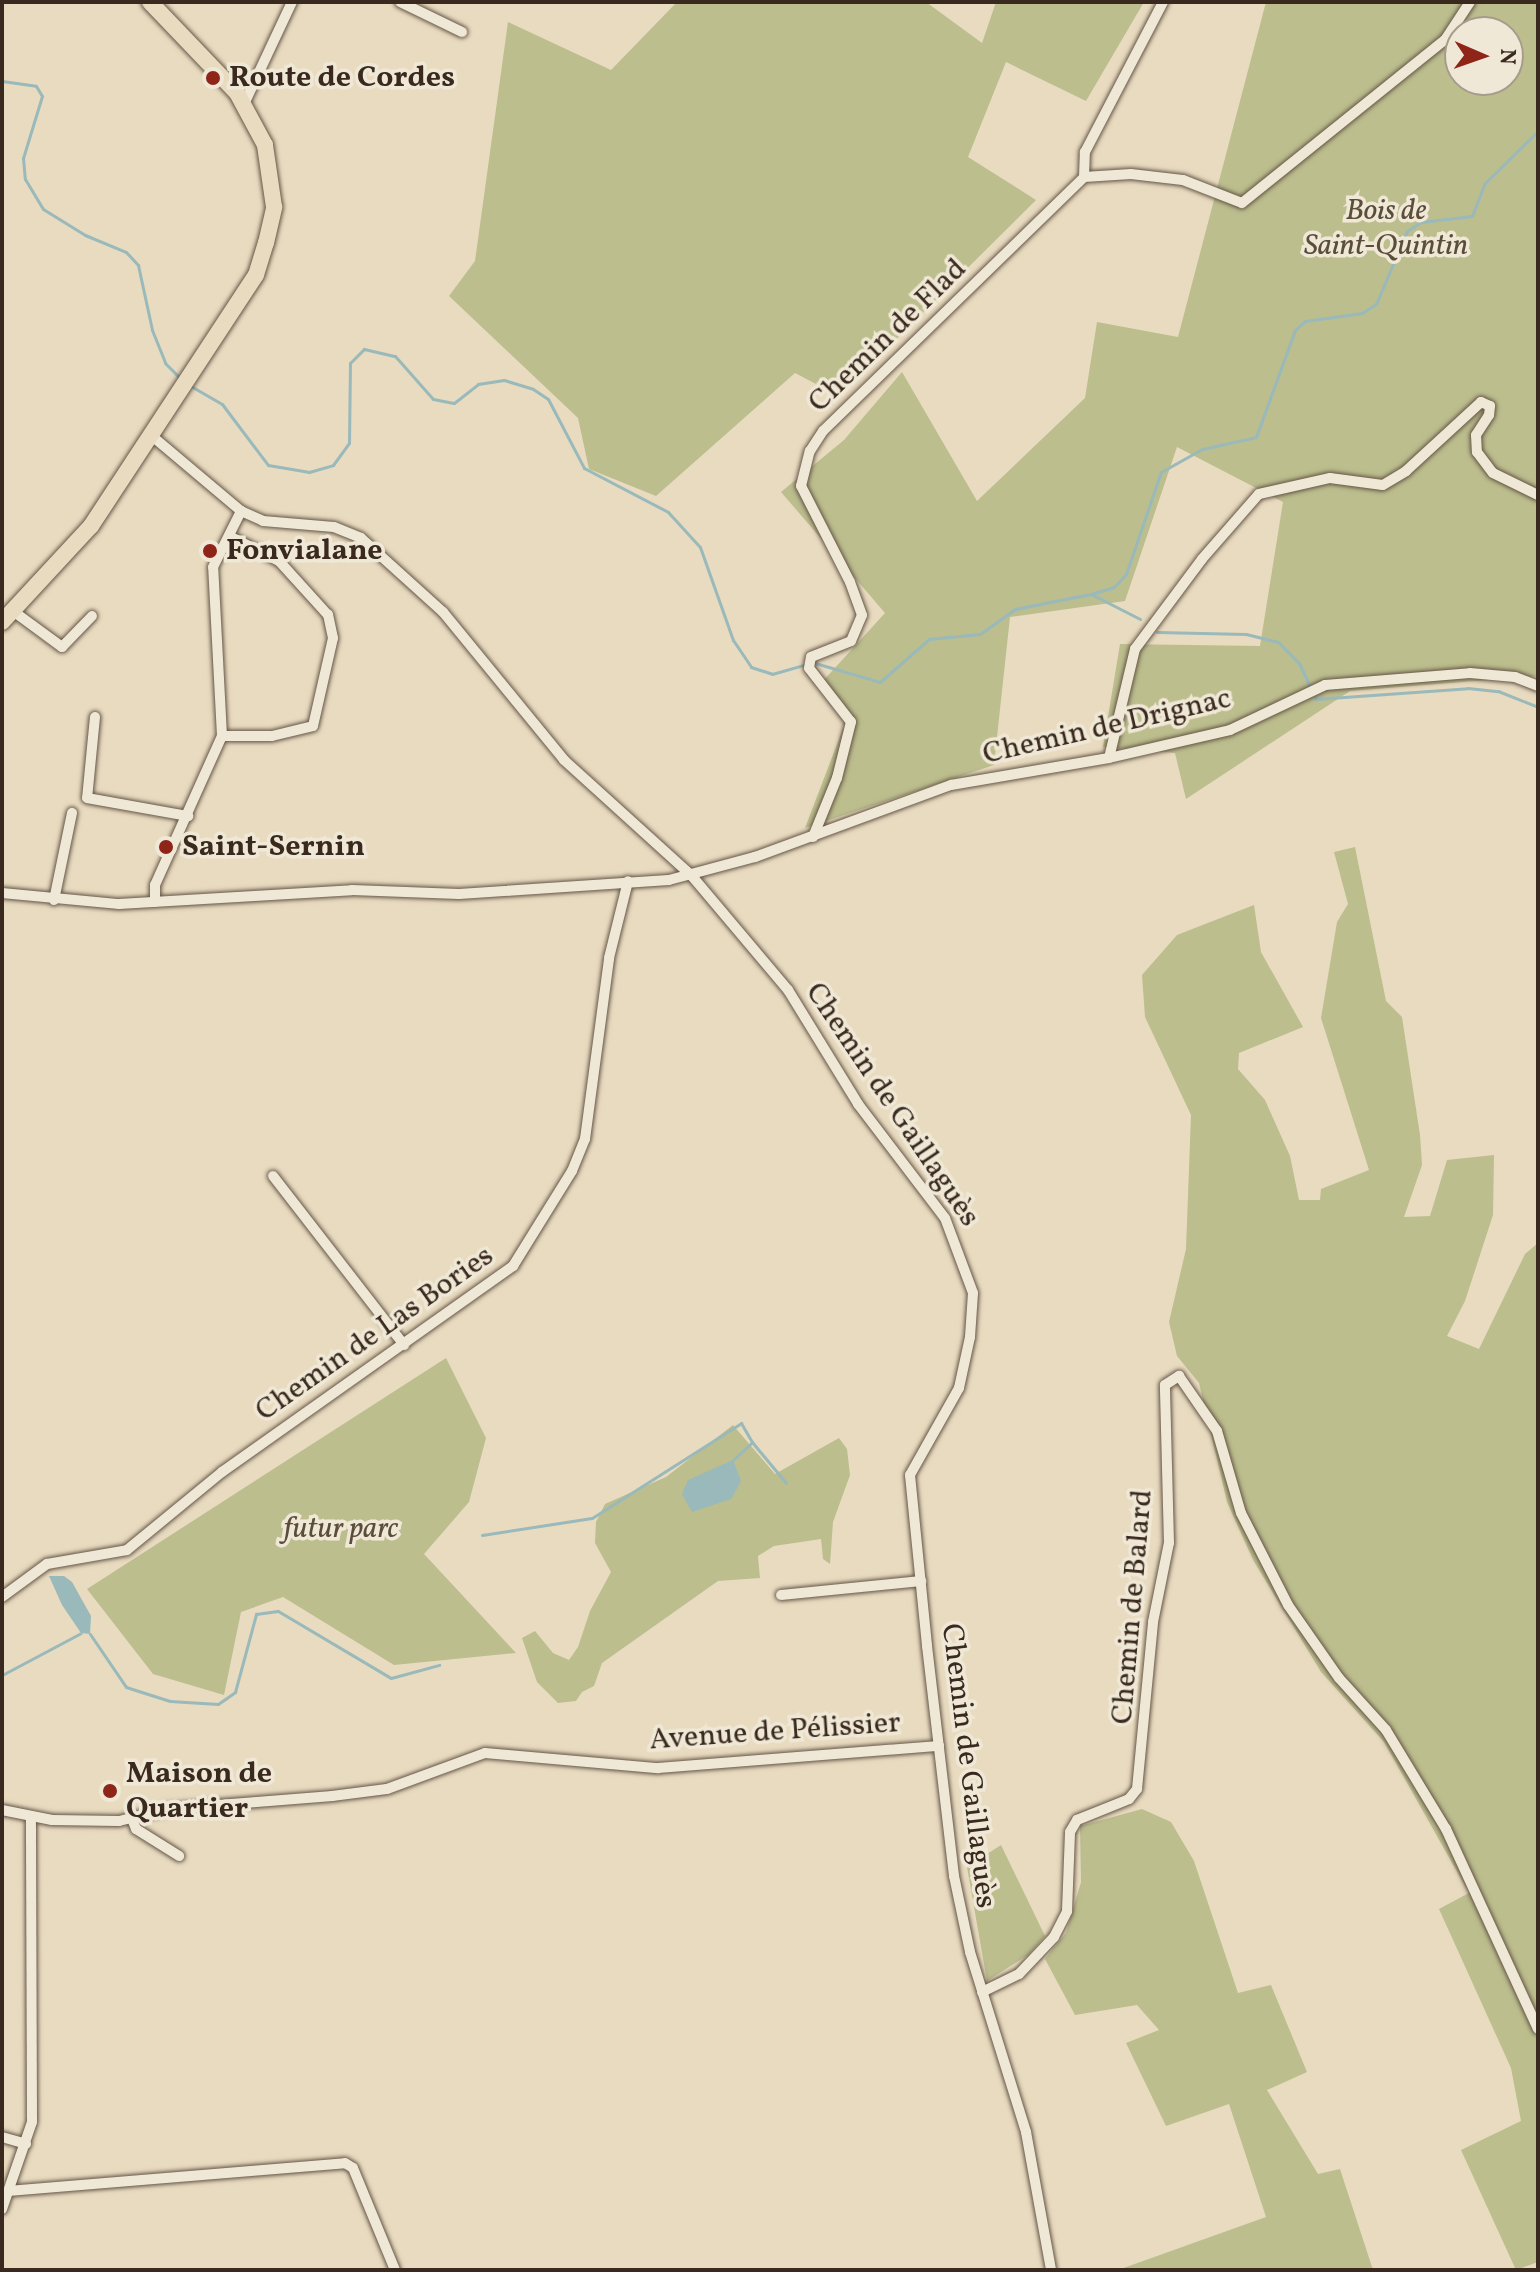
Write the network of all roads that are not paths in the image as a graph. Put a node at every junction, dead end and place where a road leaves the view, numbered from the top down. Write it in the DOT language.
graph roads {
  1 [pos="150,2"];
  2 [pos="292,2"];
  3 [pos="400,2"];
  4 [pos="1163,2"];
  5 [pos="1470,2"];
  6 [pos="462,32"];
  7 [pos="244,104"];
  8 [pos="1084,177"];
  9 [pos="152,436"];
  10 [pos="1538,495"];
  11 [pos="241,511"];
  12 [pos="229,536"];
  13 [pos="92,616"];
  14 [pos="8,617"];
  15 [pos="1538,686"];
  16 [pos="95,717"];
  17 [pos="222,736"];
  18 [pos="1109,758"];
  19 [pos="72,813"];
  20 [pos="188,816"];
  21 [pos="813,837"];
  22 [pos="692,876"];
  23 [pos="628,881"];
  24 [pos="2,893"];
  25 [pos="54,900"];
  26 [pos="155,902"];
  27 [pos="273,1176"];
  28 [pos="404,1345"];
  29 [pos="921,1581"];
  30 [pos="781,1595"];
  31 [pos="2,1597"];
  32 [pos="939,1746"];
  33 [pos="2,1810"];
  34 [pos="31,1818"];
  35 [pos="132,1819"];
  36 [pos="179,1856"];
  37 [pos="982,1992"];
  38 [pos="1538,2029"];
  39 [pos="2,2137"];
  40 [pos="26,2144"];
  41 [pos="6,2194"];
  42 [pos="2,2209"];
  43 [pos="395,2270"];
  44 [pos="1051,2270"];
  1 -- 7 [label="main road"];
  2 -- 7 [label="street"];
  3 -- 6 [label="street"];
  4 -- 8 [label="street"];
  5 -- 8 [label="street"];
  7 -- 9 [label="main road"];
  8 -- 21 [label="street, Chemin de Flad"];
  9 -- 11 [label="street, Chemin de Gaillaguès"];
  9 -- 14 [label="main road"];
  10 -- 18 [label="street"];
  11 -- 12 [label="street"];
  11 -- 22 [label="street, Chemin de Gaillaguès"];
  12 -- 17 [label="street"];
  12 -- 17 [label="street"];
  13 -- 14 [label="street"];
  15 -- 18 [label="street, Chemin de Drignac"];
  16 -- 20 [label="street"];
  17 -- 20 [label="street"];
  18 -- 21 [label="street, Chemin de Drignac"];
  19 -- 25 [label="street"];
  20 -- 26 [label="street"];
  21 -- 22 [label="street, Chemin de Drignac"];
  22 -- 23 [label="street, Chemin de Drignac"];
  22 -- 29 [label="street, Chemin de Gaillaguès"];
  23 -- 26 [label="street, Chemin de Drignac"];
  23 -- 28 [label="street, Chemin de Las Bories"];
  24 -- 25 [label="street, Chemin de Drignac"];
  25 -- 26 [label="street, Chemin de Drignac"];
  27 -- 28 [label="street"];
  28 -- 31 [label="street, Chemin de Las Bories"];
  29 -- 30 [label="street"];
  29 -- 32 [label="street, Chemin de Gaillaguès"];
  32 -- 35 [label="street, Avenue de Pélissier"];
  32 -- 37 [label="street, Chemin de Gaillaguès"];
  33 -- 34 [label="street, Avenue de Pélissier"];
  34 -- 35 [label="street, Avenue de Pélissier"];
  34 -- 40 [label="street"];
  35 -- 36 [label="street"];
  37 -- 38 [label="street, Chemin de Balard"];
  37 -- 44 [label="street, Chemin de Gaillaguès"];
  39 -- 40 [label="street"];
  40 -- 41 [label="street"];
  41 -- 42 [label="street"];
  41 -- 43 [label="street"];
}
